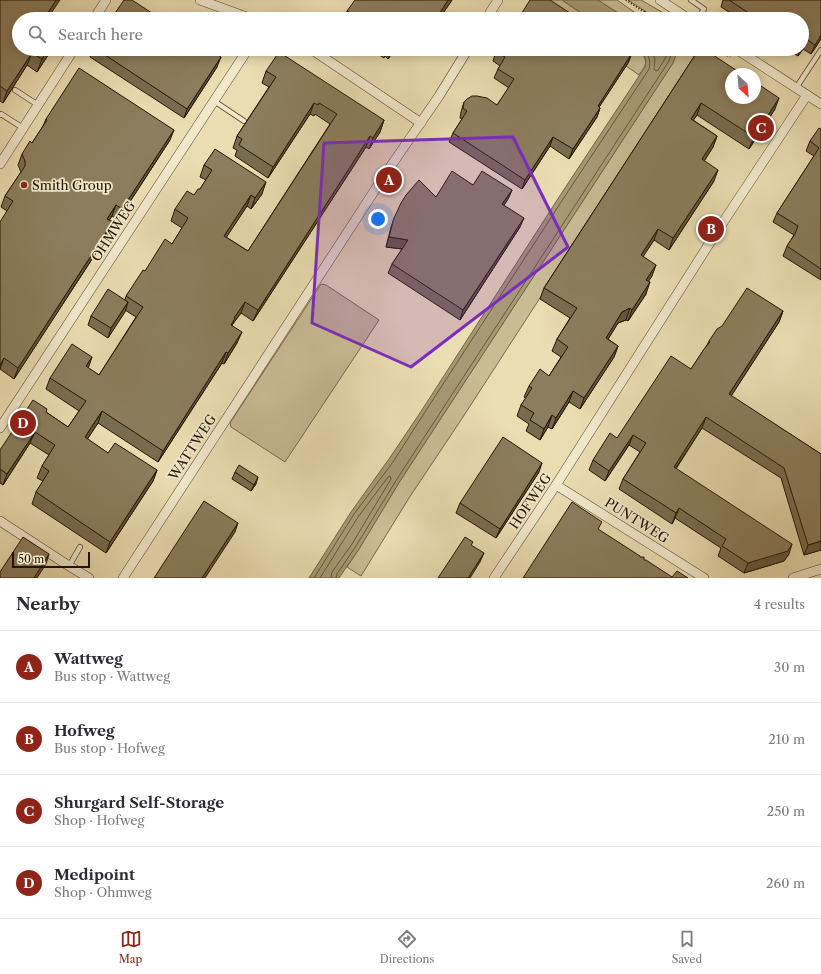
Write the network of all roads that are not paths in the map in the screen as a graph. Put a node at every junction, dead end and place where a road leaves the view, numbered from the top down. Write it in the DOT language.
graph roads {
  1 [pos="106,0"];
  2 [pos="200,0"];
  3 [pos="498,0"];
  4 [pos="660,0"];
  5 [pos="691,0"];
  6 [pos="98,12"];
  7 [pos="233,12"];
  8 [pos="490,12"];
  9 [pos="679,12"];
  10 [pos="702,12"];
  11 [pos="821,50"];
  12 [pos="70,56"];
  13 [pos="243,56"];
  14 [pos="321,56"];
  15 [pos="463,56"];
  16 [pos="747,56"];
  17 [pos="796,88"];
  18 [pos="15,90"];
  19 [pos="807,95"];
  20 [pos="214,101"];
  21 [pos="821,104"];
  22 [pos="38,105"];
  23 [pos="0,115"];
  24 [pos="244,121"];
  25 [pos="420,123"];
  26 [pos="23,128"];
  27 [pos="0,164"];
  28 [pos="0,428"];
  29 [pos="556,485"];
  30 [pos="0,520"];
  31 [pos="80,547"];
  32 [pos="69,566"];
  33 [pos="821,570"];
  34 [pos="89,578"];
  35 [pos="123,578"];
  36 [pos="494,578"];
  37 [pos="704,578"];
  38 [pos="793,578"];
  1 -- 6 [label="street"];
  2 -- 7 [label="street"];
  3 -- 8 [label="street"];
  4 -- 9 [label="street"];
  5 -- 10 [label="lane"];
  11 -- 17 [label="lane"];
  12 -- 22 [label="street"];
  13 -- 20 [label="street, OHMWEG"];
  14 -- 25 [label="street"];
  15 -- 25 [label="street, WATTWEG"];
  16 -- 17 [label="street"];
  17 -- 19 [label="street"];
  18 -- 22 [label="lane"];
  19 -- 21 [label="street"];
  19 -- 29 [label="street, HOFWEG"];
  20 -- 24 [label="lane"];
  20 -- 28 [label="street, OHMWEG"];
  22 -- 26 [label="street"];
  23 -- 26 [label="lane"];
  25 -- 35 [label="street, WATTWEG"];
  26 -- 27 [label="street"];
  29 -- 36 [label="street, HOFWEG"];
  29 -- 37 [label="street, PUNTWEG"];
  30 -- 32 [label="street"];
  31 -- 32 [label="lane"];
  32 -- 34 [label="street"];
  33 -- 38 [label="street"];
}
